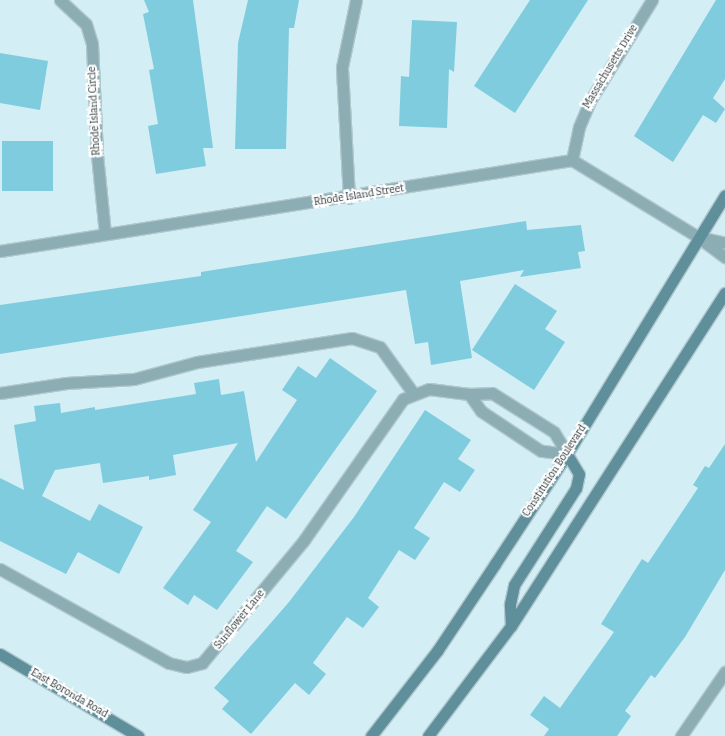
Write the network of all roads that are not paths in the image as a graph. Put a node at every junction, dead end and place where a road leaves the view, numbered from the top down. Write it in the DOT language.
graph roads {
  1 [pos="60,0"];
  2 [pos="356,0"];
  3 [pos="652,0"];
  4 [pos="572,160"];
  5 [pos="725,195"];
  6 [pos="349,198"];
  7 [pos="105,234"];
  8 [pos="698,237"];
  9 [pos="725,243"];
  10 [pos="0,251"];
  11 [pos="725,257"];
  12 [pos="725,293"];
  13 [pos="0,393"];
  14 [pos="413,393"];
  15 [pos="469,394"];
  16 [pos="567,454"];
  17 [pos="0,569"];
  18 [pos="511,626"];
  19 [pos="0,654"];
  20 [pos="725,672"];
  21 [pos="138,736"];
  22 [pos="371,736"];
  23 [pos="428,736"];
  24 [pos="682,736"];
  1 -- 7 [label="street, Rhode Island Circle"];
  2 -- 6 [label="street"];
  3 -- 4 [label="street, Massachusetts Drive"];
  4 -- 6 [label="street, Rhode Island Street"];
  4 -- 8 [label="street"];
  5 -- 8 [label="main road, Constitution Boulevard"];
  6 -- 7 [label="street, Rhode Island Street"];
  7 -- 10 [label="street, Rhode Island Street"];
  8 -- 9 [label="street"];
  8 -- 11 [label="street"];
  8 -- 16 [label="main road, Constitution Boulevard"];
  12 -- 18 [label="main road"];
  13 -- 14 [label="street"];
  14 -- 15 [label="street, Sunflower Lane"];
  14 -- 17 [label="street, Sunflower Lane"];
  15 -- 16 [label="street"];
  15 -- 16 [label="street, Sunflower Lane"];
  16 -- 18 [label="main road"];
  16 -- 22 [label="main road, Constitution Boulevard"];
  18 -- 23 [label="main road"];
  19 -- 21 [label="main road, East Boronda Road"];
  20 -- 24 [label="street"];
}
